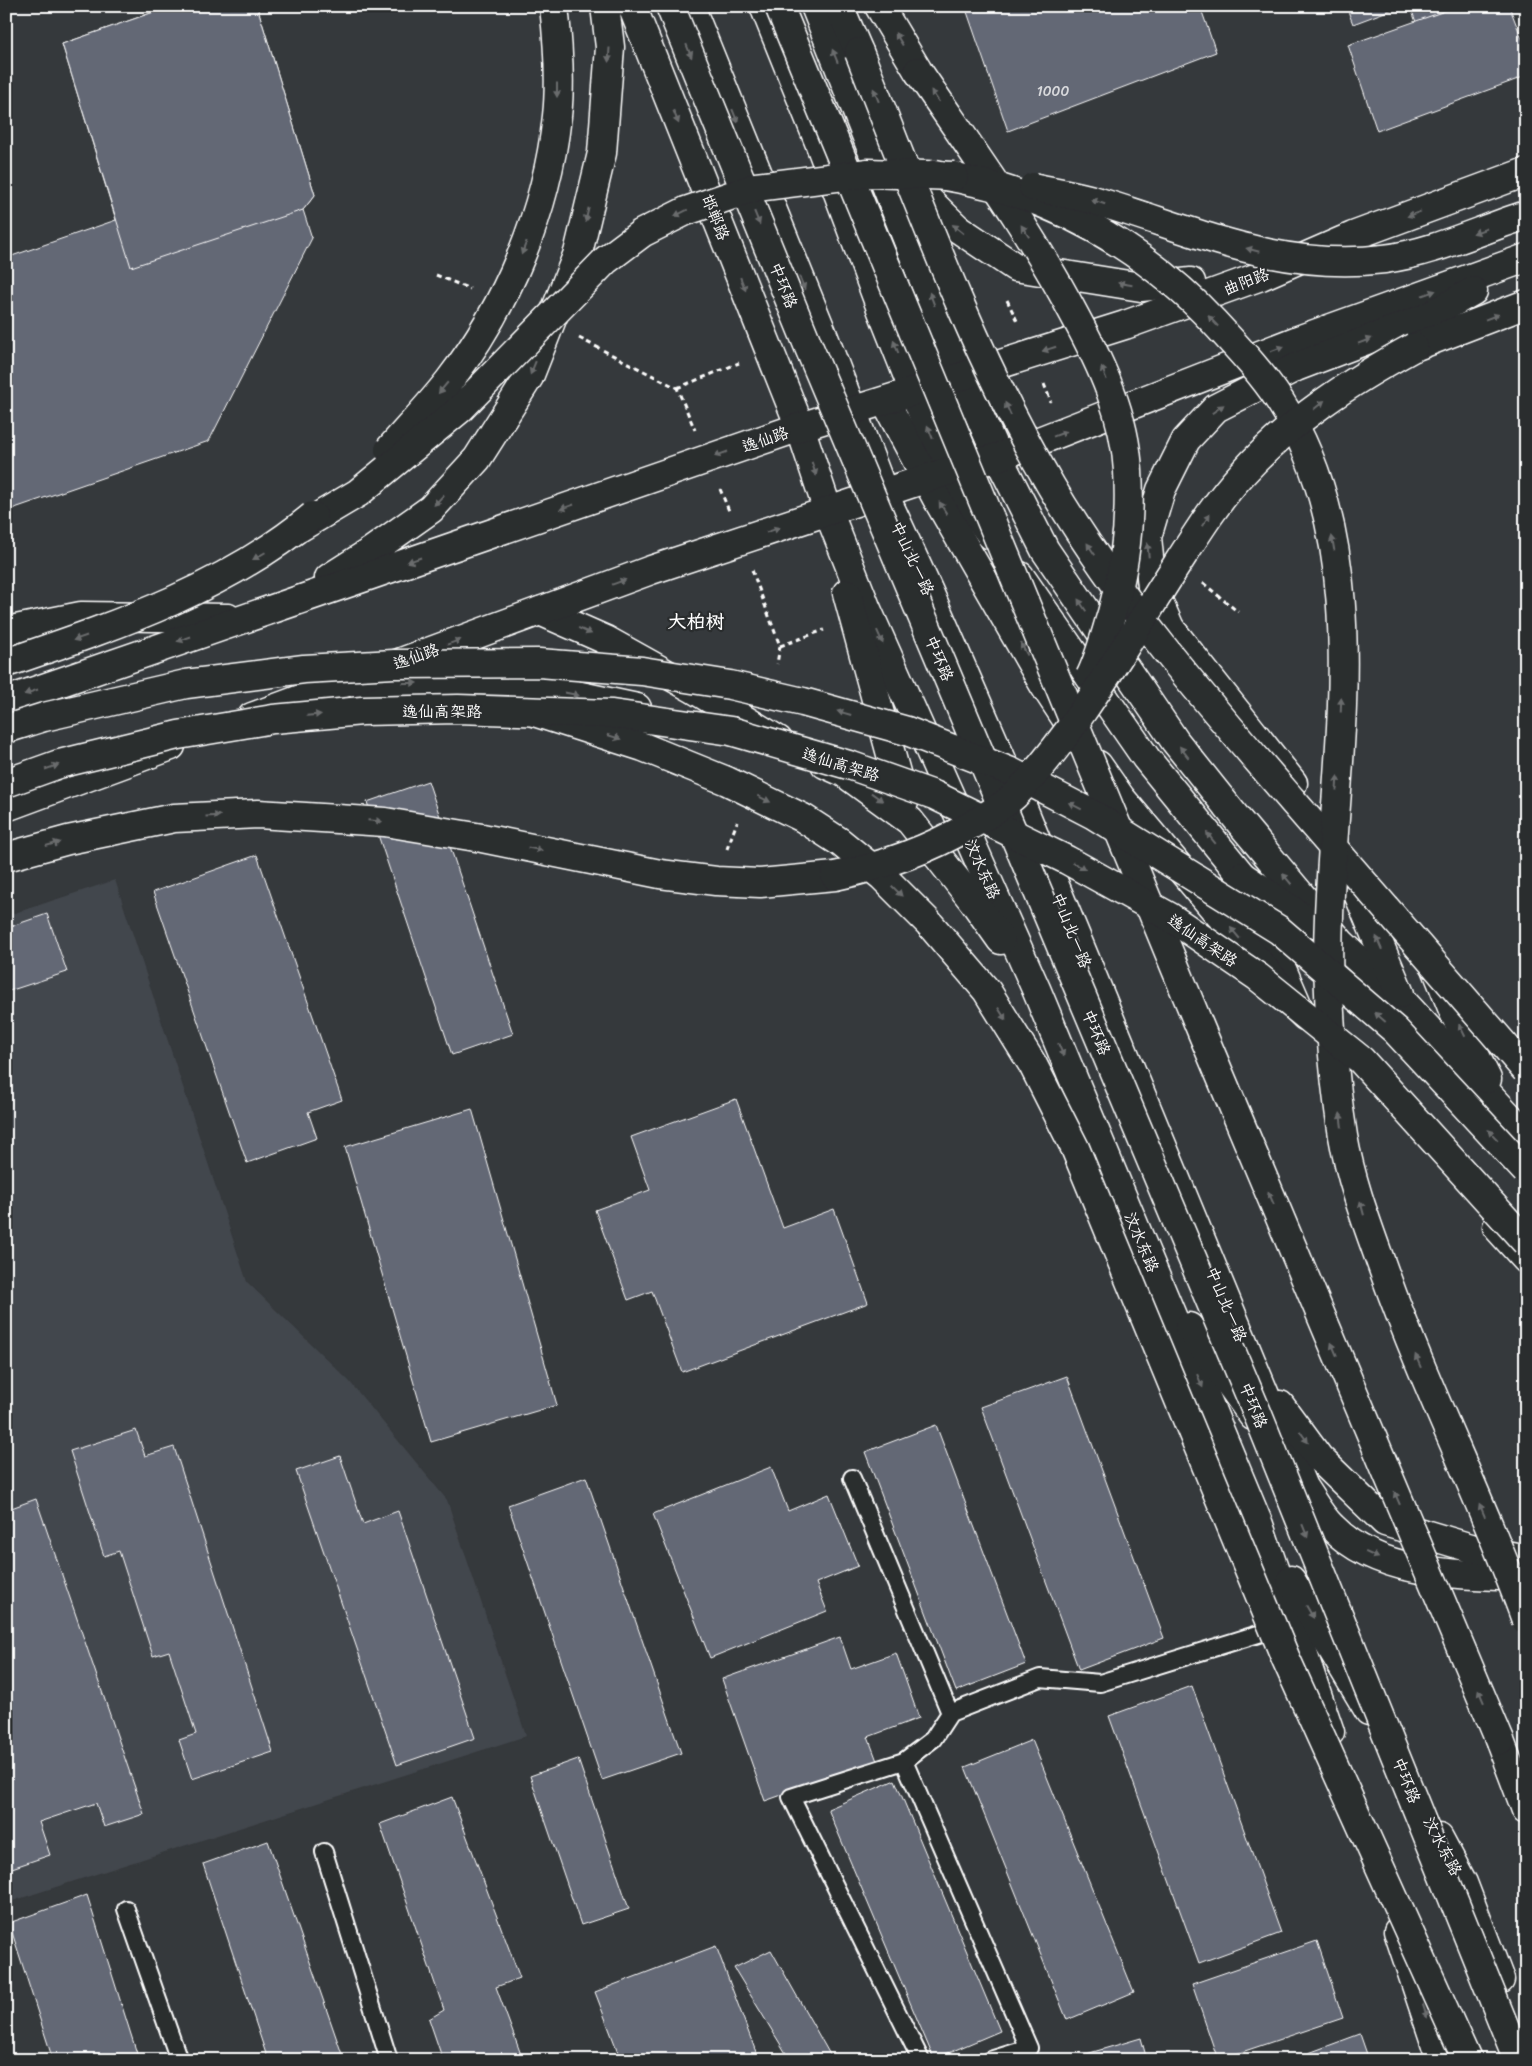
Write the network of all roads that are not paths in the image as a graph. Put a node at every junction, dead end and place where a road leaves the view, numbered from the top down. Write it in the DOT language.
graph roads {
  1 [pos="554,6"];
  2 [pos="606,6"];
  3 [pos="632,6"];
  4 [pos="670,6"];
  5 [pos="690,6"];
  6 [pos="764,6"];
  7 [pos="779,6"];
  8 [pos="814,6"];
  9 [pos="839,6"];
  10 [pos="879,6"];
  11 [pos="866,133"];
  12 [pos="1526,172"];
  13 [pos="935,174"];
  14 [pos="1526,215"];
  15 [pos="1526,258"];
  16 [pos="1526,262"];
  17 [pos="1261,276"];
  18 [pos="1526,304"];
  19 [pos="962,377"];
  20 [pos="914,392"];
  21 [pos="885,401"];
  22 [pos="852,411"];
  23 [pos="800,427"];
  24 [pos="998,457"];
  25 [pos="936,475"];
  26 [pos="884,494"];
  27 [pos="828,511"];
  28 [pos="299,528"];
  29 [pos="284,606"];
  30 [pos="540,611"];
  31 [pos="247,618"];
  32 [pos="6,631"];
  33 [pos="6,663"];
  34 [pos="327,689"];
  35 [pos="6,701"];
  36 [pos="534,712"];
  37 [pos="6,729"];
  38 [pos="767,734"];
  39 [pos="1060,742"];
  40 [pos="6,783"];
  41 [pos="6,807"];
  42 [pos="910,821"];
  43 [pos="1333,832"];
  44 [pos="6,857"];
  45 [pos="1242,876"];
  46 [pos="1341,943"];
  47 [pos="1036,989"];
  48 [pos="1404,1004"];
  49 [pos="1300,1011"];
  50 [pos="1526,1070"];
  51 [pos="1500,1105"];
  52 [pos="1526,1135"];
  53 [pos="1526,1171"];
  54 [pos="1526,1242"];
  55 [pos="1526,1259"];
  56 [pos="1161,1287"];
  57 [pos="1254,1369"];
  58 [pos="852,1478"];
  59 [pos="1259,1524"];
  60 [pos="1332,1528"];
  61 [pos="1526,1558"];
  62 [pos="1526,1577"];
  63 [pos="1526,1620"];
  64 [pos="1293,1624"];
  65 [pos="950,1713"];
  66 [pos="904,1761"];
  67 [pos="1526,1810"];
  68 [pos="324,1852"];
  69 [pos="126,1909"];
  70 [pos="1526,2049"];
  71 [pos="1030,2054"];
  72 [pos="179,2060"];
  73 [pos="389,2060"];
  74 [pos="921,2060"];
  75 [pos="990,2060"];
  76 [pos="1441,2060"];
  77 [pos="1467,2060"];
  78 [pos="1518,2060"];
  1 -- 28 [label="main road, one-way, bridge"];
  2 -- 29 [label="main road, one-way"];
  3 -- 23 [label="main road, 邯郸路, one-way"];
  4 -- 78 [label="main road, 中环路, one-way, bridge"];
  5 -- 22 [label="main road, one-way"];
  20 -- 6 [label="main road, one-way"];
  67 -- 7 [label="main road, one-way, bridge"];
  11 -- 8 [label="main road, one-way"];
  50 -- 9 [label="main road, one-way, bridge"];
  39 -- 10 [label="main road, one-way, bridge"];
  17 -- 11 [label="main road, one-way"];
  19 -- 11 [label="main road, one-way"];
  12 -- 17 [label="main road, 曲阳路, one-way"];
  14 -- 13 [label="main road, one-way, bridge"];
  13 -- 28 [label="main road, one-way, bridge"];
  63 -- 13 [label="main road, one-way, bridge"];
  24 -- 15 [label="main road, one-way"];
  43 -- 16 [label="main road, one-way"];
  17 -- 19 [label="main road, 曲阳路, one-way"];
  39 -- 18 [label="main road, one-way, bridge"];
  19 -- 20 [label="main road, 曲阳路"];
  19 -- 24 [label="main road"];
  20 -- 21 [label="main road, 曲阳路"];
  25 -- 20 [label="main road, one-way"];
  21 -- 22 [label="main road, 逸仙路"];
  21 -- 25 [label="main road"];
  22 -- 23 [label="main road, 逸仙路"];
  22 -- 26 [label="main road, 中山北一路"];
  23 -- 27 [label="main road, 邯郸路, one-way"];
  23 -- 29 [label="main road, 逸仙路, one-way"];
  24 -- 25 [label="main road, 逸仙路"];
  46 -- 24 [label="main road, one-way"];
  25 -- 26 [label="main road, 逸仙路"];
  45 -- 25 [label="main road, one-way"];
  49 -- 25 [label="main road, one-way"];
  26 -- 27 [label="main road, 逸仙路"];
  26 -- 57 [label="main road, 中山北一路"];
  30 -- 27 [label="main road, 逸仙路, one-way"];
  27 -- 42 [label="main road"];
  27 -- 47 [label="main road, 汶水东路, one-way"];
  28 -- 33 [label="main road, one-way, bridge"];
  29 -- 31 [label="main road, 逸仙路"];
  34 -- 30 [label="main road, 逸仙路, one-way"];
  30 -- 38 [label="main road, one-way"];
  31 -- 32 [label="main road, 逸仙路"];
  31 -- 35 [label="main road, 逸仙路, one-way"];
  34 -- 38 [label="main road, one-way"];
  34 -- 41 [label="main road, 逸仙路"];
  40 -- 36 [label="main road, 逸仙高架路, one-way, bridge"];
  36 -- 54 [label="main road, 逸仙高架路, one-way, bridge"];
  36 -- 77 [label="main road, one-way, bridge"];
  53 -- 37 [label="main road, one-way, bridge"];
  38 -- 42 [label="main road, one-way"];
  44 -- 39 [label="main road, one-way, bridge"];
  42 -- 47 [label="main road"];
  48 -- 43 [label="main road, one-way"];
  51 -- 43 [label="main road, one-way"];
  45 -- 46 [label="main road"];
  45 -- 49 [label="main road"];
  46 -- 48 [label="main road"];
  47 -- 56 [label="main road, 汶水东路, one-way"];
  48 -- 51 [label="main road"];
  49 -- 55 [label="main road"];
  51 -- 52 [label="main road"];
  56 -- 59 [label="main road, 汶水东路, one-way"];
  56 -- 60 [label="main road"];
  57 -- 60 [label="main road, 中山北一路"];
  57 -- 61 [label="main road, 中山北一路, one-way"];
  58 -- 65 [label="lane"];
  59 -- 64 [label="main road, 汶水东路"];
  59 -- 70 [label="main road, 汶水东路, one-way"];
  60 -- 62 [label="main road, 中山北一路, one-way"];
  64 -- 65 [label="lane"];
  64 -- 76 [label="main road, 汶水东路, one-way"];
  65 -- 66 [label="lane"];
  66 -- 71 [label="lane"];
  66 -- 74 [label="lane"];
  68 -- 73 [label="lane"];
  69 -- 72 [label="lane"];
  71 -- 75 [label="lane"];
}
